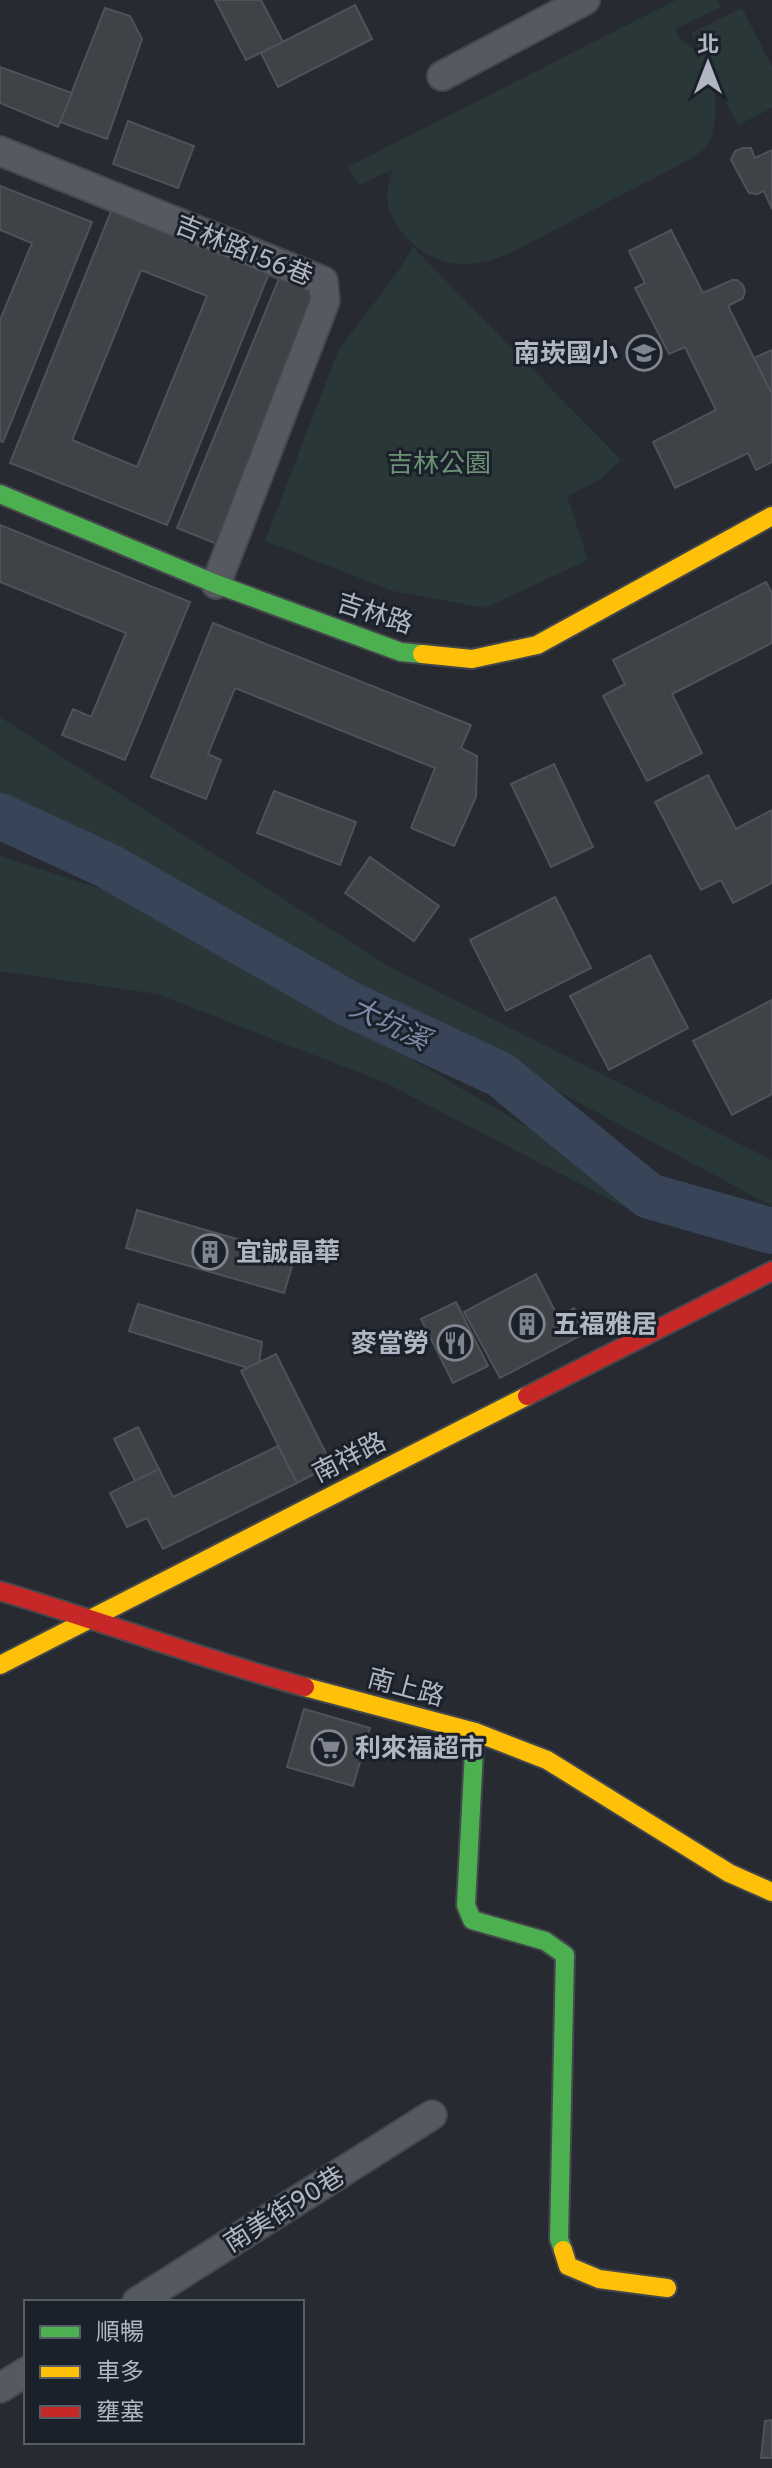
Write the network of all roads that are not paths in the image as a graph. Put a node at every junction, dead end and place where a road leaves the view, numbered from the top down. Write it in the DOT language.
graph roads {
  1 [pos="585,0"];
  2 [pos="442,76"];
  3 [pos="0,151"];
  4 [pos="0,494"];
  5 [pos="772,516"];
  6 [pos="216,584"];
  7 [pos="772,1271"];
  8 [pos="0,1591"];
  9 [pos="91,1618"];
  10 [pos="0,1665"];
  11 [pos="475,1732"];
  12 [pos="772,1892"];
  13 [pos="432,2115"];
  14 [pos="667,2288"];
  15 [pos="140,2300"];
  16 [pos="24,2373"];
  17 [pos="0,2388"];
  1 -- 2 [label="street"];
  3 -- 6 [label="street, 吉林路156巷"];
  4 -- 6 [label="street, 吉林路"];
  5 -- 6 [label="street, 吉林路"];
  7 -- 9 [label="street, 南祥路"];
  8 -- 9 [label="street, 南上路"];
  9 -- 10 [label="street, 南祥路"];
  9 -- 11 [label="street, 南上路"];
  11 -- 12 [label="street, 南上路"];
  11 -- 14 [label="street"];
  13 -- 15 [label="street, 南美街90巷"];
  16 -- 17 [label="street"];
}
